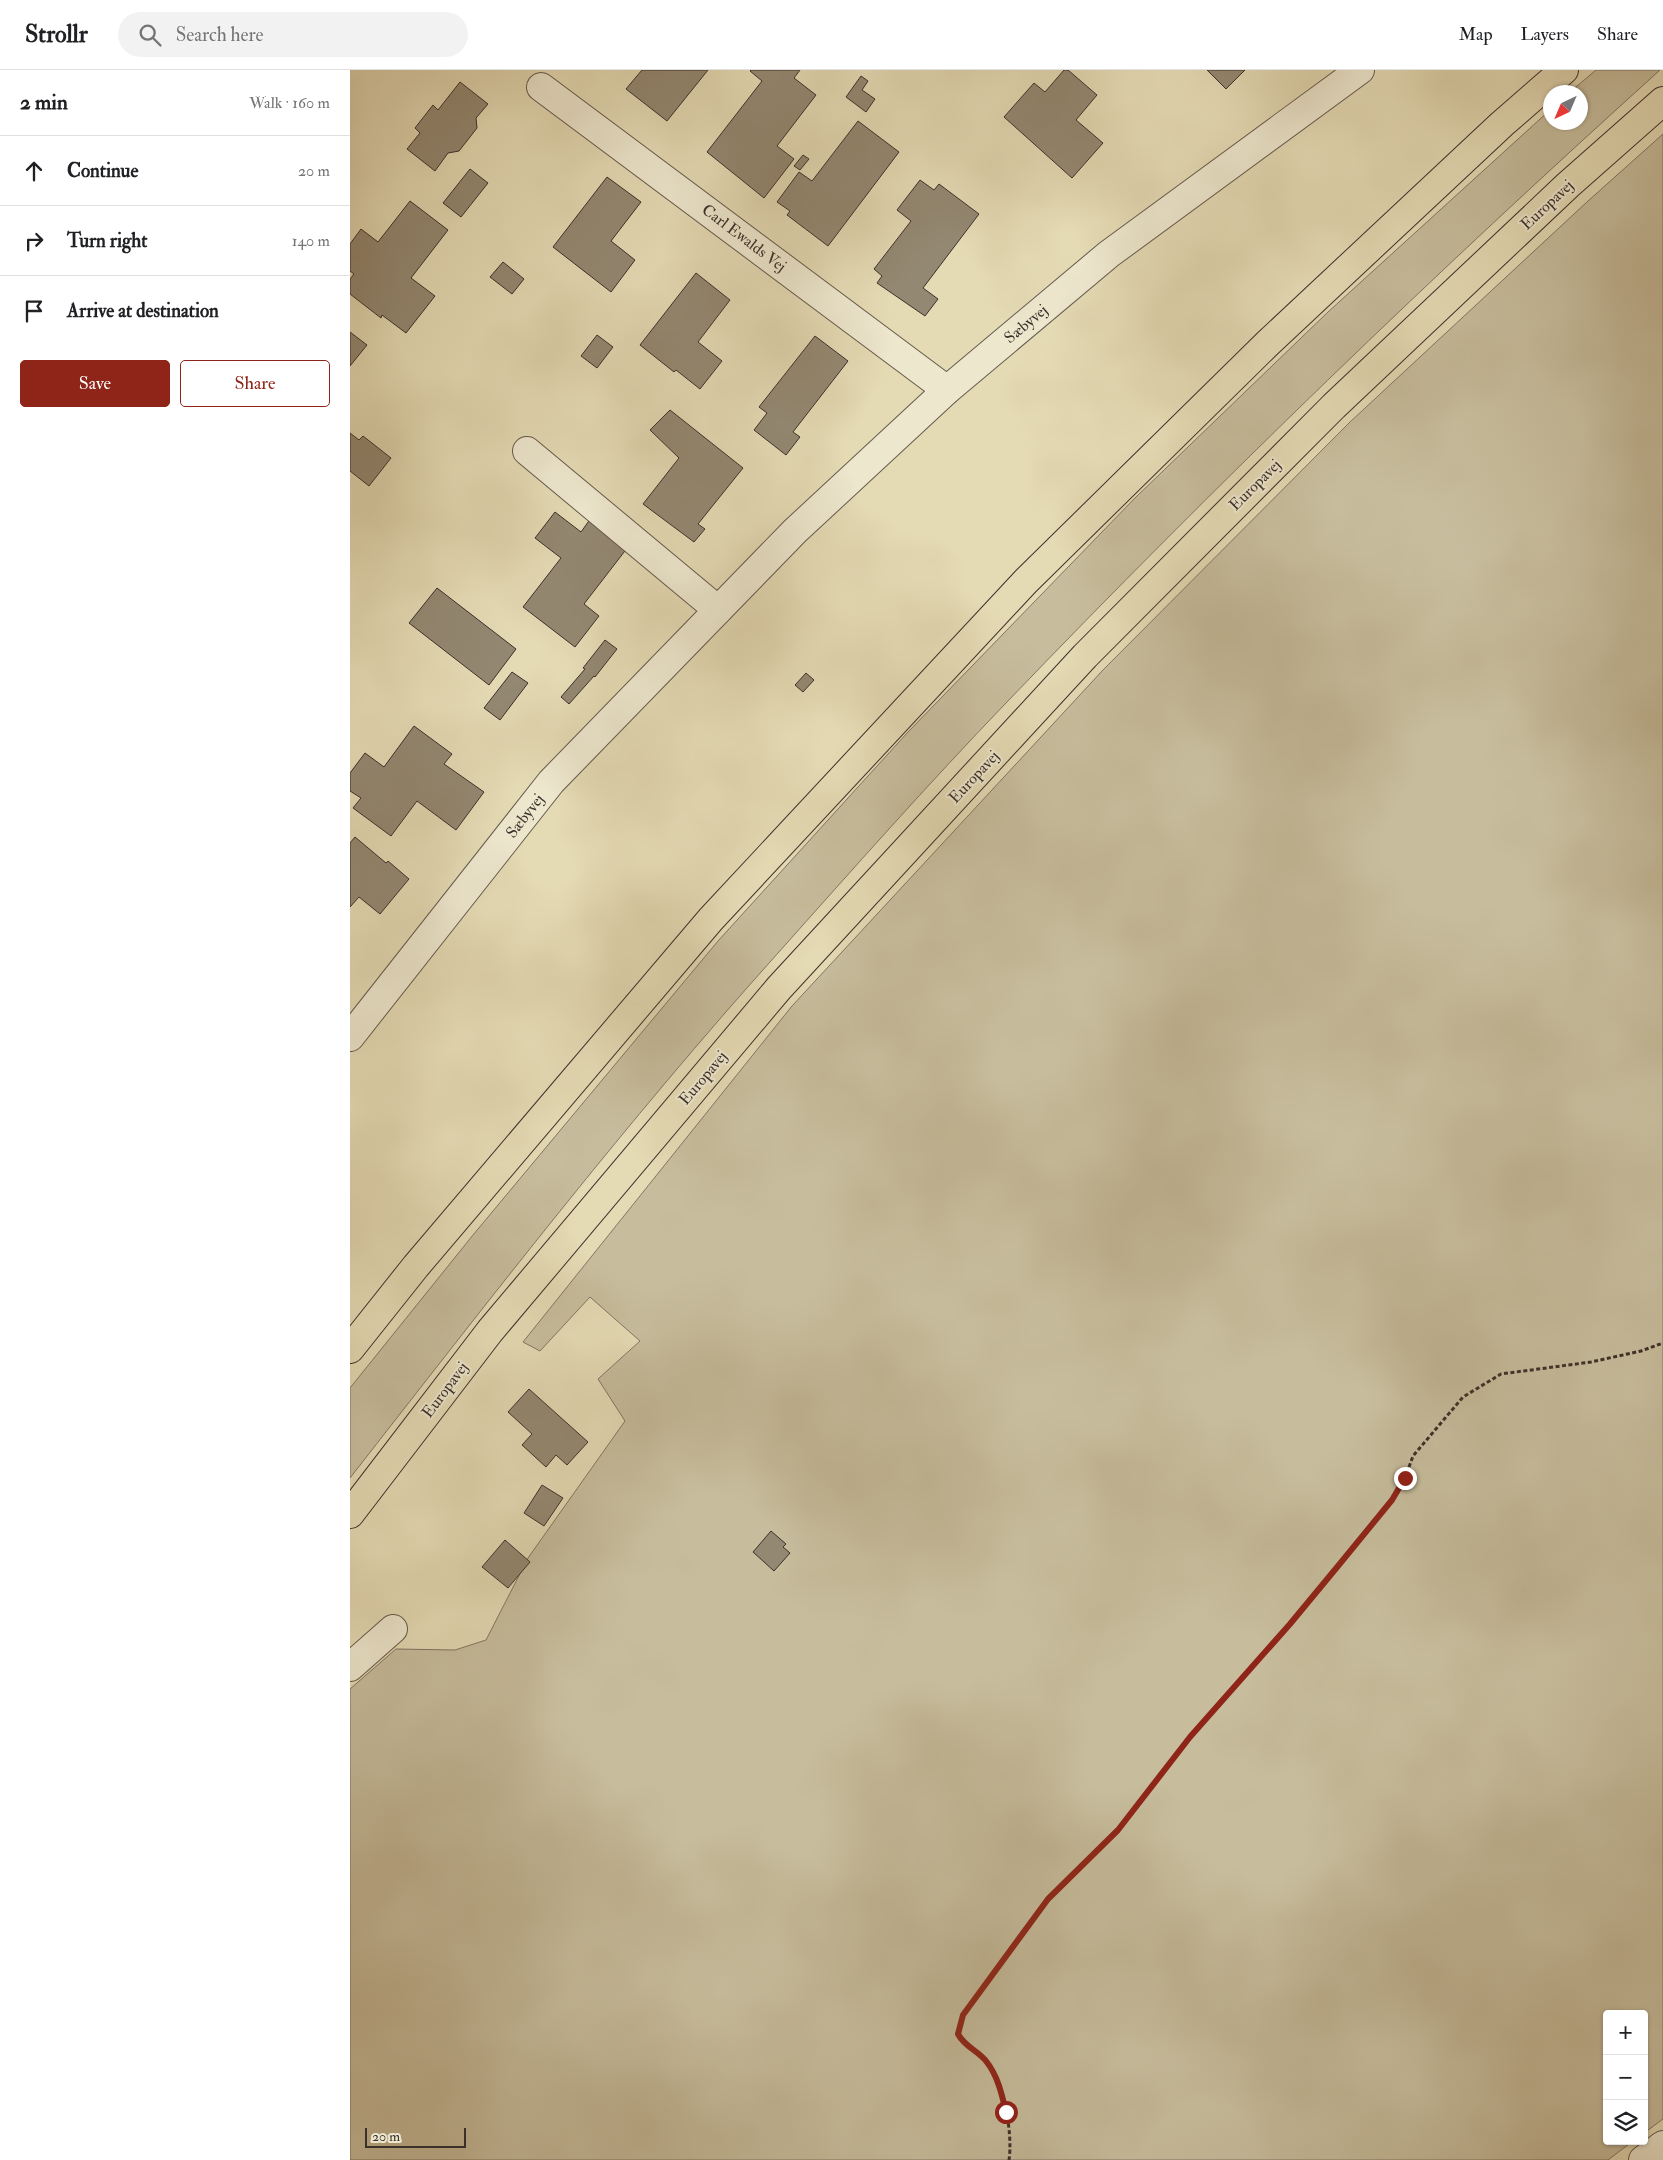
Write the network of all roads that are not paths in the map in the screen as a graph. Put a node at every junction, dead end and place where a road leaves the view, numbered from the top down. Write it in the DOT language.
graph roads {
  1 [pos="1360,70"];
  2 [pos="1564,70"];
  3 [pos="541,87"];
  4 [pos="1663,101"];
  5 [pos="947,390"];
  6 [pos="527,451"];
  7 [pos="718,610"];
  8 [pos="353,1027"];
  9 [pos="350,1349"];
  10 [pos="350,1514"];
  11 [pos="393,1629"];
  12 [pos="350,1666"];
  13 [pos="1663,2145"];
  14 [pos="1643,2160"];
  1 -- 5 [label="street, Sæbyvej"];
  2 -- 9 [label="main road"];
  3 -- 5 [label="street, Carl Ewalds Vej"];
  4 -- 10 [label="main road, Europavej"];
  5 -- 7 [label="street, Sæbyvej"];
  6 -- 7 [label="street"];
  7 -- 8 [label="street, Sæbyvej"];
  11 -- 12 [label="street"];
  13 -- 14 [label="street"];
}
